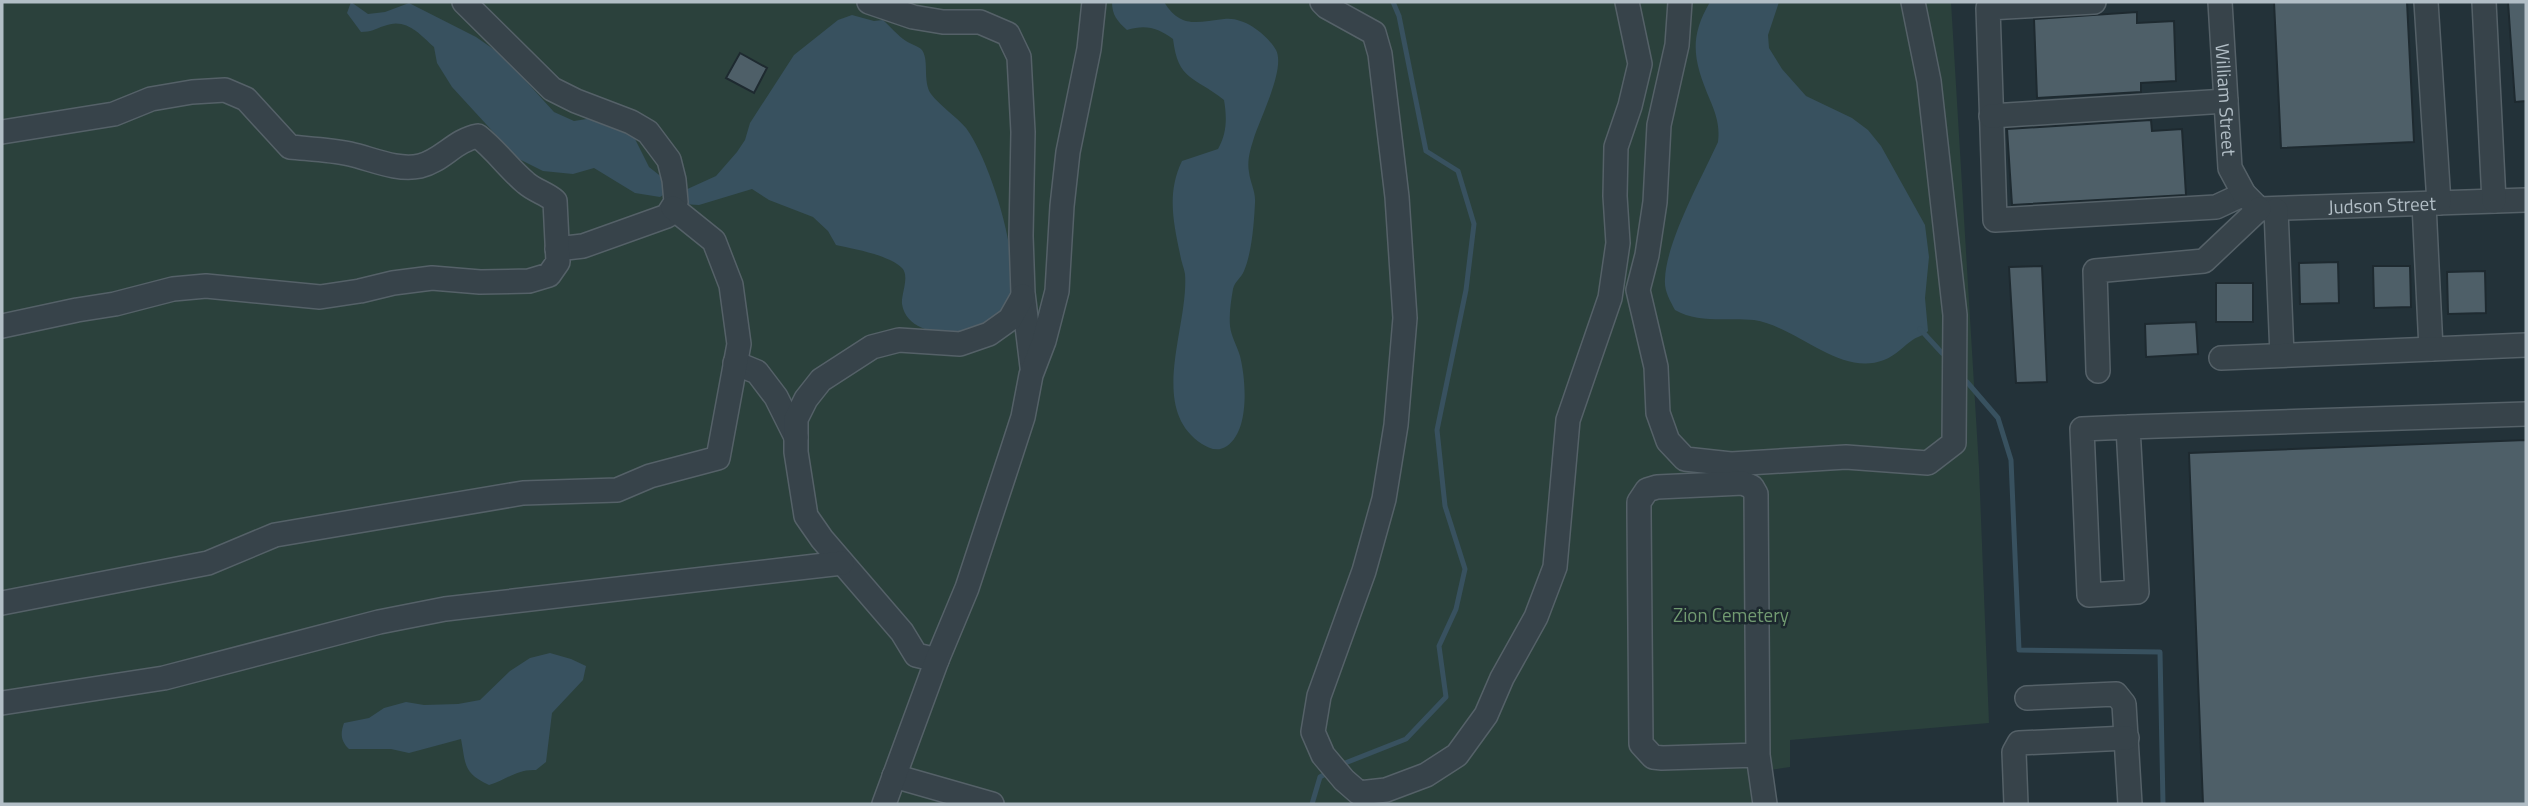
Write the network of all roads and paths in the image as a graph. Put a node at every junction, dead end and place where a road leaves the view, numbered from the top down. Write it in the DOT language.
graph roads {
  1 [pos="464,2"];
  2 [pos="869,2"];
  3 [pos="1094,2"];
  4 [pos="1322,2"];
  5 [pos="1627,2"];
  6 [pos="1679,2"];
  7 [pos="1913,2"];
  8 [pos="2094,2"];
  9 [pos="2220,2"];
  10 [pos="2426,2"];
  11 [pos="2484,2"];
  12 [pos="2226,101"];
  13 [pos="1992,116"];
  14 [pos="2,132"];
  15 [pos="2526,200"];
  16 [pos="2494,201"];
  17 [pos="2260,204"];
  18 [pos="2432,204"];
  19 [pos="673,208"];
  20 [pos="557,249"];
  21 [pos="1023,296"];
  22 [pos="2,326"];
  23 [pos="2526,345"];
  24 [pos="2431,349"];
  25 [pos="2281,355"];
  26 [pos="2221,358"];
  27 [pos="735,363"];
  28 [pos="1032,370"];
  29 [pos="2098,371"];
  30 [pos="2526,414"];
  31 [pos="2128,427"];
  32 [pos="796,437"];
  33 [pos="842,563"];
  34 [pos="2,603"];
  35 [pos="937,660"];
  36 [pos="2027,698"];
  37 [pos="2,703"];
  38 [pos="2127,738"];
  39 [pos="1758,755"];
  40 [pos="894,776"];
  41 [pos="884,804"];
  42 [pos="992,804"];
  43 [pos="1765,804"];
  44 [pos="2016,804"];
  45 [pos="2130,804"];
  1 -- 19 [label="street"];
  2 -- 21 [label="street"];
  3 -- 28 [label="street"];
  4 -- 5 [label="street"];
  6 -- 7 [label="street"];
  8 -- 13 [label="street"];
  9 -- 12 [label="street, William Street"];
  10 -- 18 [label="street"];
  11 -- 16 [label="street"];
  12 -- 13 [label="street"];
  12 -- 17 [label="street, William Street"];
  13 -- 17 [label="street"];
  14 -- 20 [label="street"];
  15 -- 16 [label="street, Judson Street"];
  16 -- 18 [label="street, Judson Street"];
  17 -- 18 [label="street, Judson Street"];
  17 -- 25 [label="street"];
  17 -- 29 [label="street"];
  18 -- 24 [label="street"];
  19 -- 20 [label="street"];
  19 -- 27 [label="street"];
  20 -- 22 [label="street"];
  21 -- 28 [label="street"];
  21 -- 32 [label="street"];
  23 -- 24 [label="street"];
  24 -- 25 [label="street"];
  25 -- 26 [label="street"];
  27 -- 32 [label="street"];
  27 -- 34 [label="street"];
  28 -- 35 [label="street"];
  30 -- 31 [label="street"];
  31 -- 31 [label="street"];
  32 -- 33 [label="street"];
  33 -- 35 [label="street"];
  33 -- 37 [label="street"];
  35 -- 40 [label="street"];
  36 -- 38 [label="street"];
  38 -- 44 [label="street"];
  38 -- 45 [label="street"];
  39 -- 39 [label="street"];
  39 -- 43 [label="street"];
  40 -- 41 [label="street"];
  40 -- 42 [label="street"];
}
